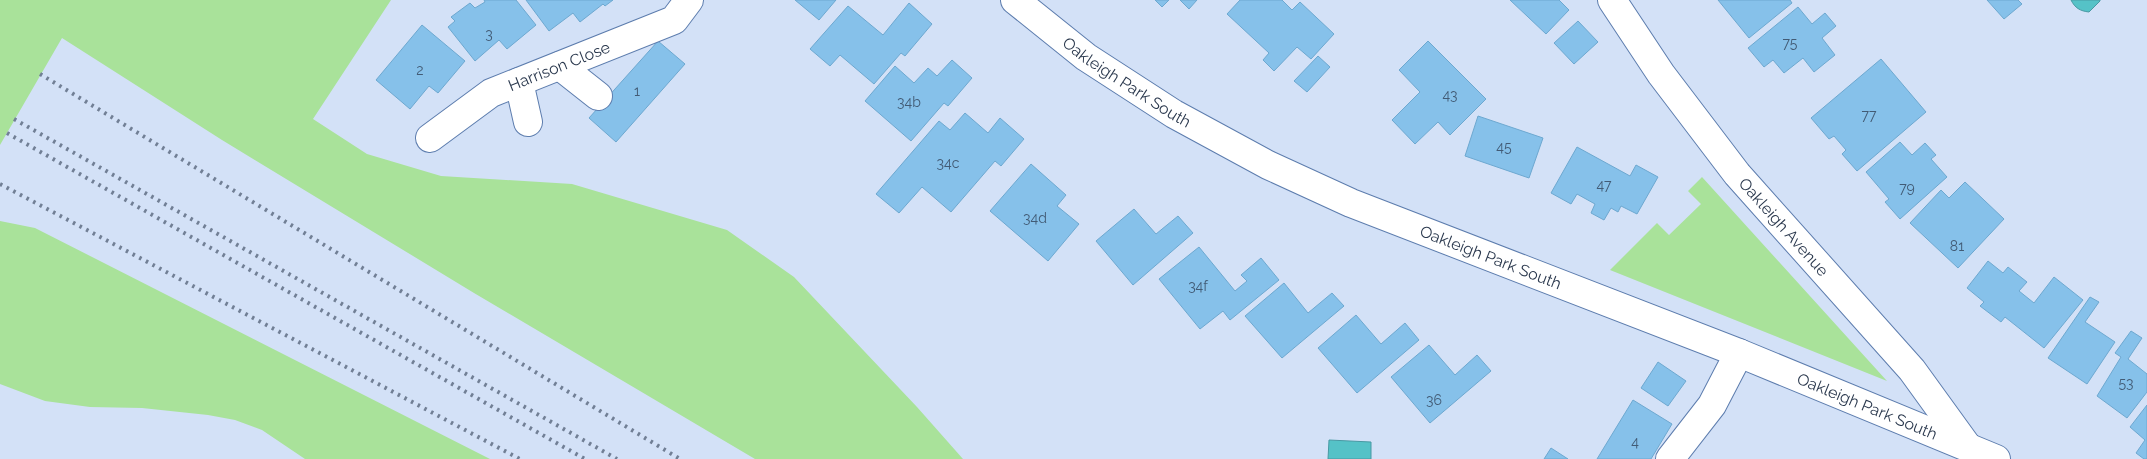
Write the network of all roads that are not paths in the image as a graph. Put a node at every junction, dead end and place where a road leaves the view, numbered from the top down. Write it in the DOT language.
graph roads {
  1 [pos="689,0"];
  2 [pos="1015,0"];
  3 [pos="1612,0"];
  4 [pos="560,66"];
  5 [pos="519,82"];
  6 [pos="598,96"];
  7 [pos="528,122"];
  8 [pos="430,138"];
  9 [pos="1739,353"];
  10 [pos="1967,446"];
  11 [pos="1670,459"];
  12 [pos="1996,459"];
  1 -- 4 [label="street, Harrison Close"];
  2 -- 9 [label="street, Oakleigh Park South"];
  3 -- 10 [label="street, Oakleigh Avenue"];
  4 -- 5 [label="street, Harrison Close"];
  4 -- 6 [label="street"];
  5 -- 7 [label="street"];
  5 -- 8 [label="street, Harrison Close"];
  9 -- 10 [label="street, Oakleigh Park South"];
  9 -- 11 [label="street"];
  10 -- 12 [label="street, Oakleigh Park South"];
}
